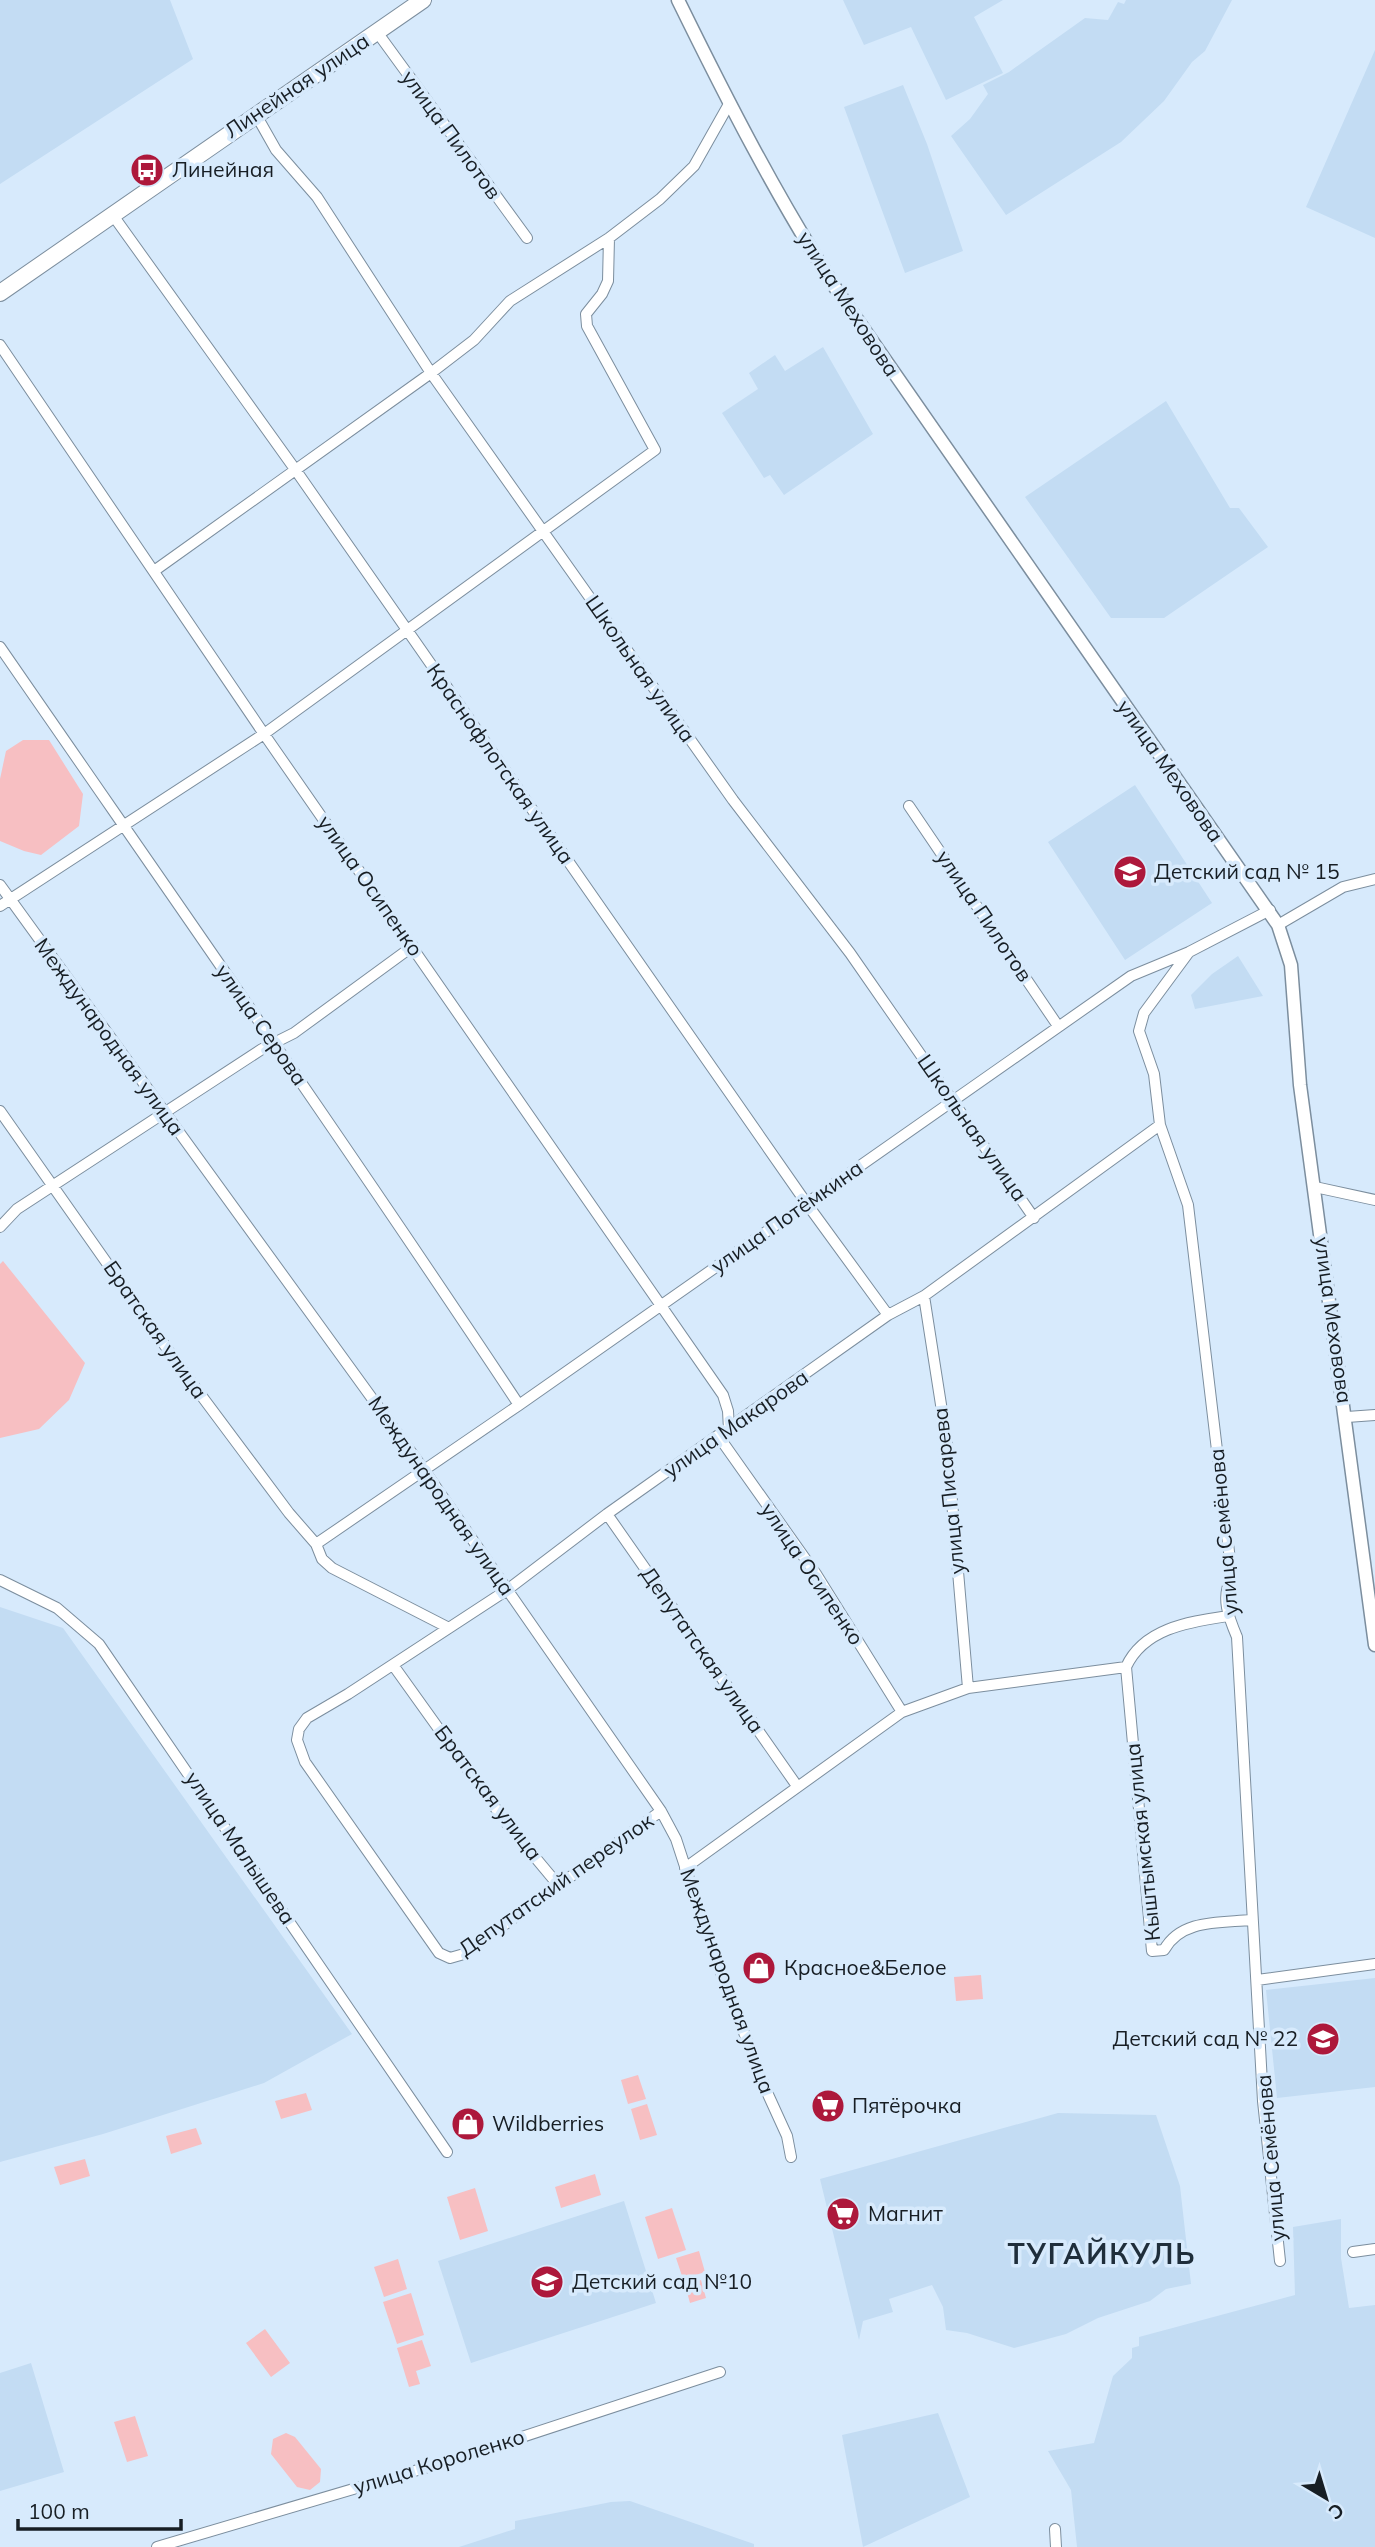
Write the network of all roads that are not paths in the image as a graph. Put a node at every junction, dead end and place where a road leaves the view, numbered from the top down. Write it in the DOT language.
graph roads {
  1 [pos="423,0"];
  2 [pos="678,0"];
  3 [pos="377,32"];
  4 [pos="729,104"];
  5 [pos="255,113"];
  6 [pos="112,214"];
  7 [pos="527,238"];
  8 [pos="609,238"];
  9 [pos="0,293"];
  10 [pos="0,345"];
  11 [pos="431,373"];
  12 [pos="298,472"];
  13 [pos="543,532"];
  14 [pos="155,571"];
  15 [pos="407,628"];
  16 [pos="0,647"];
  17 [pos="264,734"];
  18 [pos="909,806"];
  19 [pos="123,828"];
  20 [pos="1375,879"];
  21 [pos="0,885"];
  22 [pos="10,899"];
  23 [pos="0,906"];
  24 [pos="1270,910"];
  25 [pos="1278,925"];
  26 [pos="413,946"];
  27 [pos="1189,952"];
  28 [pos="1058,1027"];
  29 [pos="274,1043"];
  30 [pos="953,1101"];
  31 [pos="0,1111"];
  32 [pos="165,1115"];
  33 [pos="1160,1125"];
  34 [pos="54,1185"];
  35 [pos="1315,1187"];
  36 [pos="1375,1200"];
  37 [pos="807,1204"];
  38 [pos="1034,1218"];
  39 [pos="0,1227"];
  40 [pos="924,1296"];
  41 [pos="660,1304"];
  42 [pos="888,1315"];
  43 [pos="519,1405"];
  44 [pos="1375,1415"];
  45 [pos="1347,1417"];
  46 [pos="729,1430"];
  47 [pos="719,1437"];
  48 [pos="424,1471"];
  49 [pos="607,1514"];
  50 [pos="316,1544"];
  51 [pos="0,1580"];
  52 [pos="507,1590"];
  53 [pos="1228,1616"];
  54 [pos="449,1628"];
  55 [pos="1375,1645"];
  56 [pos="393,1665"];
  57 [pos="1126,1667"];
  58 [pos="968,1688"];
  59 [pos="902,1712"];
  60 [pos="797,1786"];
  61 [pos="662,1811"];
  62 [pos="685,1868"];
  63 [pos="559,1886"];
  64 [pos="1251,1920"];
  65 [pos="450,1958"];
  66 [pos="1375,1964"];
  67 [pos="1257,1980"];
  68 [pos="447,2152"];
  69 [pos="791,2157"];
  70 [pos="1375,2249"];
  71 [pos="1353,2252"];
  72 [pos="1280,2261"];
  73 [pos="720,2372"];
  74 [pos="1055,2529"];
  75 [pos="157,2547"];
  76 [pos="1056,2547"];
  1 -- 3 [label="main road, Линейная улица"];
  2 -- 4 [label="street, улица Меховова"];
  3 -- 5 [label="main road, Линейная улица"];
  3 -- 7 [label="street, улица Пилотов"];
  4 -- 8 [label="street"];
  4 -- 24 [label="street, улица Меховова"];
  5 -- 6 [label="main road, Линейная улица"];
  5 -- 11 [label="street, Школьная улица"];
  6 -- 9 [label="main road, Линейная улица"];
  6 -- 12 [label="street, Краснофлотская улица"];
  8 -- 11 [label="street"];
  8 -- 13 [label="street"];
  10 -- 14 [label="street, улица Осипенко"];
  11 -- 12 [label="street"];
  11 -- 13 [label="street, Школьная улица"];
  12 -- 14 [label="street"];
  12 -- 15 [label="street, Краснофлотская улица"];
  13 -- 15 [label="street"];
  13 -- 30 [label="street, Школьная улица"];
  14 -- 17 [label="street, улица Осипенко"];
  15 -- 17 [label="street"];
  15 -- 37 [label="street, Краснофлотская улица"];
  16 -- 19 [label="street, улица Серова"];
  17 -- 19 [label="street"];
  17 -- 26 [label="street, улица Осипенко"];
  18 -- 28 [label="street, улица Пилотов"];
  19 -- 22 [label="street"];
  19 -- 29 [label="street, улица Серова"];
  20 -- 25 [label="street"];
  21 -- 22 [label="street, Международная улица"];
  22 -- 23 [label="street"];
  22 -- 32 [label="street, Международная улица"];
  24 -- 25 [label="street, улица Меховова"];
  24 -- 27 [label="street, улица Потёмкина"];
  25 -- 35 [label="street, улица Меховова"];
  26 -- 29 [label="street"];
  26 -- 41 [label="street, улица Осипенко"];
  27 -- 28 [label="street, улица Потёмкина"];
  27 -- 33 [label="street, улица Семёнова"];
  28 -- 30 [label="street, улица Потёмкина"];
  29 -- 32 [label="street"];
  29 -- 43 [label="street, улица Серова"];
  30 -- 37 [label="street, улица Потёмкина"];
  30 -- 38 [label="street, Школьная улица"];
  31 -- 34 [label="street, Братская улица"];
  32 -- 34 [label="street"];
  32 -- 48 [label="street, Международная улица"];
  33 -- 38 [label="street, улица Макарова"];
  33 -- 53 [label="street, улица Семёнова"];
  34 -- 39 [label="street"];
  34 -- 50 [label="street, Братская улица"];
  35 -- 36 [label="street"];
  35 -- 45 [label="street, улица Меховова"];
  37 -- 41 [label="street, улица Потёмкина"];
  37 -- 42 [label="street, Краснофлотская улица"];
  38 -- 40 [label="street, улица Макарова"];
  40 -- 42 [label="street, улица Макарова"];
  40 -- 58 [label="street, улица Писарева"];
  41 -- 43 [label="street, улица Потёмкина"];
  41 -- 46 [label="street, улица Осипенко"];
  42 -- 46 [label="street, улица Макарова"];
  43 -- 48 [label="street, улица Потёмкина"];
  44 -- 45 [label="street"];
  45 -- 55 [label="street, улица Меховова"];
  46 -- 47 [label="street, улица Макарова"];
  47 -- 49 [label="street, улица Макарова"];
  47 -- 59 [label="street, улица Осипенко"];
  48 -- 50 [label="street, улица Потёмкина"];
  48 -- 52 [label="street, Международная улица"];
  49 -- 52 [label="street, улица Макарова"];
  49 -- 60 [label="street, Депутатская улица"];
  50 -- 54 [label="street, Братская улица"];
  51 -- 68 [label="street, улица Малышева"];
  52 -- 54 [label="street, улица Макарова"];
  52 -- 61 [label="street, Международная улица"];
  53 -- 57 [label="street"];
  53 -- 64 [label="street, улица Семёнова"];
  54 -- 56 [label="street, улица Макарова"];
  56 -- 63 [label="street, Братская улица"];
  56 -- 65 [label="street, улица Макарова"];
  57 -- 58 [label="street"];
  57 -- 64 [label="street, Кыштымская улица"];
  58 -- 59 [label="street"];
  59 -- 60 [label="street"];
  60 -- 62 [label="street"];
  61 -- 62 [label="street, Международная улица"];
  61 -- 63 [label="street, Депутатский переулок"];
  62 -- 69 [label="street, Международная улица"];
  63 -- 65 [label="street, Депутатский переулок"];
  64 -- 67 [label="street, улица Семёнова"];
  66 -- 67 [label="street"];
  67 -- 72 [label="street, улица Семёнова"];
  70 -- 71 [label="street"];
  73 -- 75 [label="street, улица Короленко"];
  74 -- 76 [label="street"];
}
